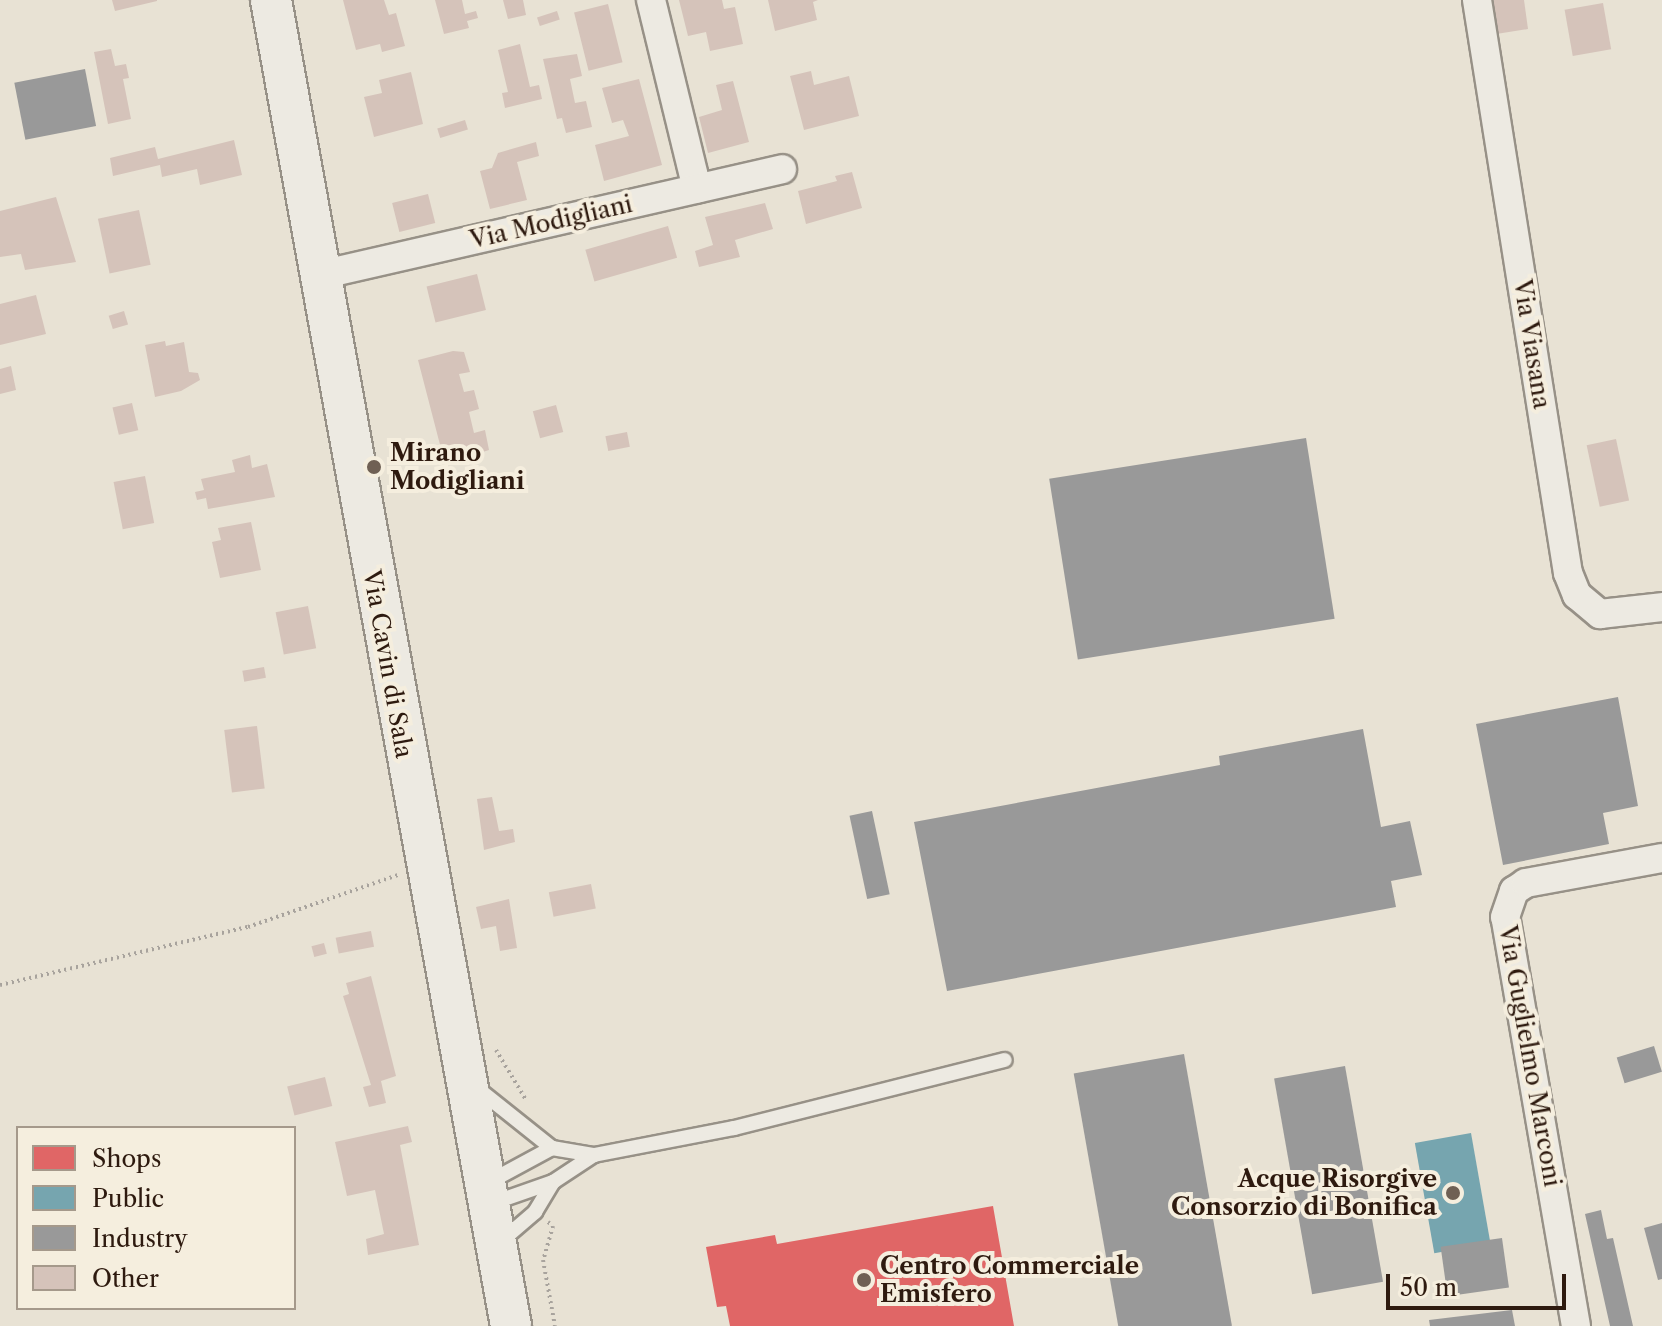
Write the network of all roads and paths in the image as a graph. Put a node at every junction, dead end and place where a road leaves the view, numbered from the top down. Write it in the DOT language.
graph roads {
  1 [pos="271,0"];
  2 [pos="651,0"];
  3 [pos="1477,0"];
  4 [pos="782,169"];
  5 [pos="697,188"];
  6 [pos="320,275"];
  7 [pos="1662,607"];
  8 [pos="1662,858"];
  9 [pos="428,870"];
  10 [pos="0,985"];
  11 [pos="1005,1060"];
  12 [pos="469,1082"];
  13 [pos="552,1148"];
  14 [pos="594,1155"];
  15 [pos="553,1182"];
  16 [pos="488,1194"];
  17 [pos="497,1245"];
  18 [pos="511,1326"];
  19 [pos="1576,1326"];
  1 -- 6 [label="main road, Via Cavin di Sala"];
  2 -- 5 [label="street"];
  3 -- 7 [label="street, Via Viasana"];
  4 -- 5 [label="street, Via Modigliani"];
  5 -- 6 [label="street, Via Modigliani"];
  6 -- 9 [label="main road, Via Cavin di Sala"];
  8 -- 19 [label="street, Via Guglielmo Marconi"];
  9 -- 10 [label="path"];
  9 -- 12 [label="main road, Via Cavin di Sala"];
  11 -- 14 [label="lane"];
  12 -- 13 [label="lane"];
  12 -- 16 [label="main road, Via Cavin di Sala"];
  13 -- 14 [label="lane"];
  13 -- 16 [label="lane"];
  14 -- 15 [label="lane"];
  15 -- 16 [label="lane"];
  15 -- 17 [label="lane"];
  16 -- 17 [label="main road, Via Cavin di Sala"];
  17 -- 18 [label="main road, Via Cavin di Sala"];
}
